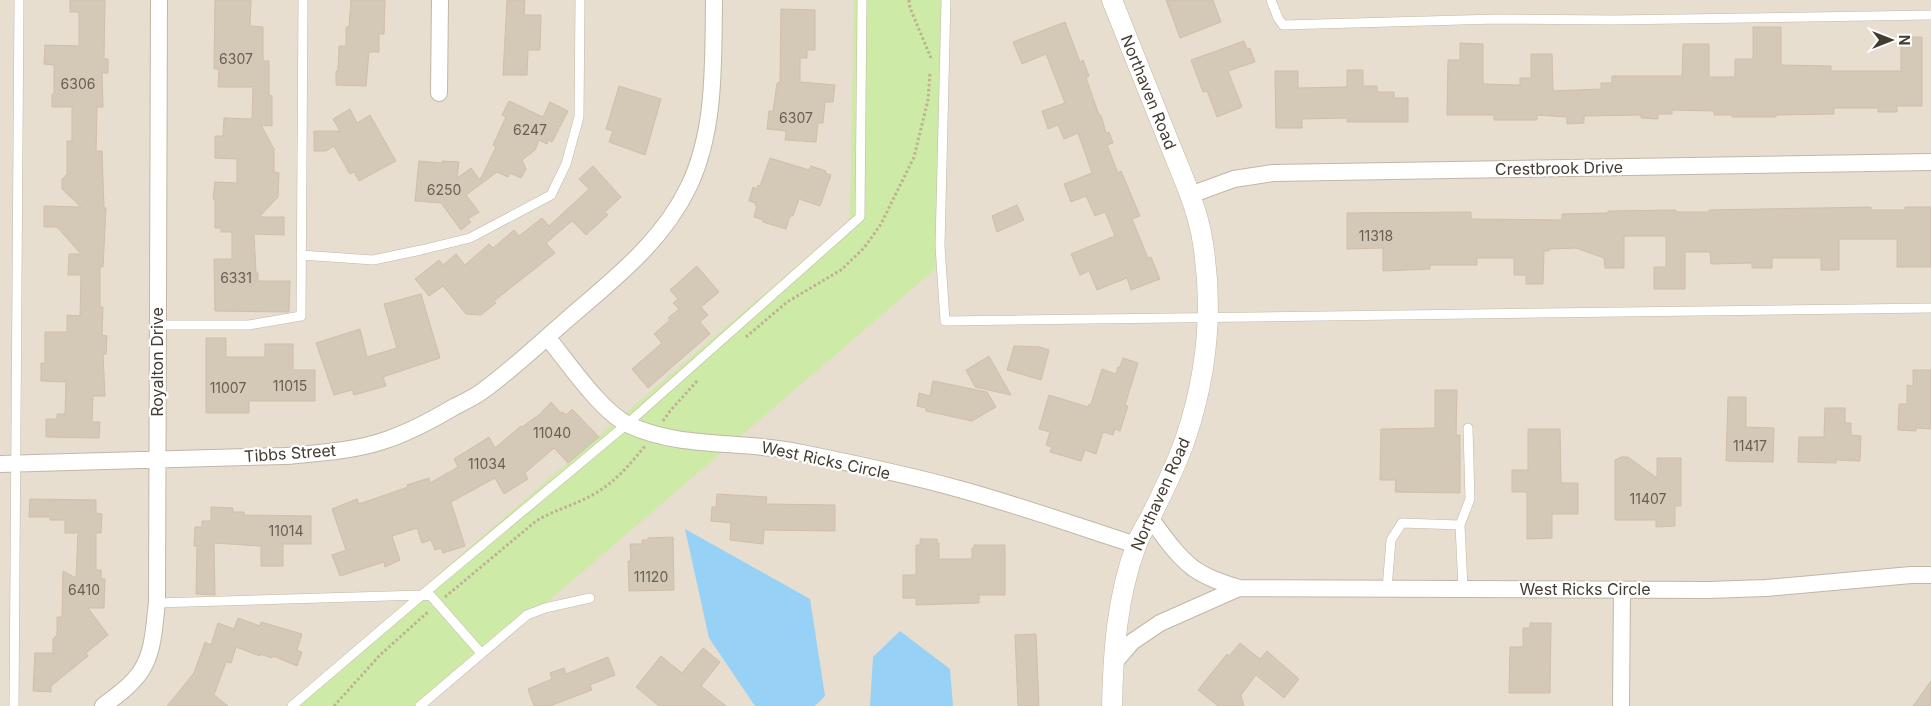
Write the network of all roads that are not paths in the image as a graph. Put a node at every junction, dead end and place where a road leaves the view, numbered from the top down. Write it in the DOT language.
graph roads {
  1 [pos="20,0"];
  2 [pos="159,0"];
  3 [pos="303,0"];
  4 [pos="440,0"];
  5 [pos="580,0"];
  6 [pos="714,0"];
  7 [pos="862,0"];
  8 [pos="946,0"];
  9 [pos="1112,0"];
  10 [pos="1271,0"];
  11 [pos="1931,15"];
  12 [pos="439,93"];
  13 [pos="1931,162"];
  14 [pos="1190,195"];
  15 [pos="301,255"];
  16 [pos="1931,308"];
  17 [pos="1208,317"];
  18 [pos="157,326"];
  19 [pos="547,337"];
  20 [pos="627,424"];
  21 [pos="1468,428"];
  22 [pos="156,458"];
  23 [pos="17,463"];
  24 [pos="0,464"];
  25 [pos="1150,518"];
  26 [pos="1460,525"];
  27 [pos="1136,545"];
  28 [pos="1931,575"];
  29 [pos="1239,588"];
  30 [pos="1387,588"];
  31 [pos="1463,588"];
  32 [pos="1622,590"];
  33 [pos="422,595"];
  34 [pos="590,598"];
  35 [pos="157,603"];
  36 [pos="481,653"];
  37 [pos="1113,664"];
  38 [pos="14,706"];
  39 [pos="103,706"];
  40 [pos="292,706"];
  41 [pos="420,706"];
  42 [pos="1112,706"];
  43 [pos="1621,706"];
  1 -- 23 [label="lane"];
  2 -- 18 [label="street, Royalton Drive"];
  3 -- 15 [label="lane"];
  4 -- 12 [label="street"];
  5 -- 15 [label="lane"];
  6 -- 19 [label="street, Tibbs Street"];
  7 -- 20 [label="lane"];
  8 -- 17 [label="lane"];
  9 -- 14 [label="street, Northaven Road"];
  10 -- 11 [label="lane"];
  13 -- 14 [label="street, Crestbrook Drive"];
  14 -- 17 [label="street, Northaven Road"];
  15 -- 18 [label="lane"];
  16 -- 17 [label="lane"];
  17 -- 25 [label="street, Northaven Road"];
  18 -- 22 [label="street, Royalton Drive"];
  19 -- 20 [label="street, West Ricks Circle"];
  19 -- 22 [label="street, Tibbs Street"];
  20 -- 27 [label="street, West Ricks Circle"];
  20 -- 33 [label="lane"];
  21 -- 26 [label="lane"];
  22 -- 23 [label="street, Tibbs Street"];
  22 -- 35 [label="street, Royalton Drive"];
  23 -- 24 [label="street, Tibbs Street"];
  23 -- 38 [label="lane"];
  25 -- 27 [label="street, Northaven Road"];
  25 -- 29 [label="street, West Ricks Circle"];
  26 -- 30 [label="lane"];
  26 -- 31 [label="lane"];
  27 -- 37 [label="street, Northaven Road"];
  28 -- 32 [label="street, West Ricks Circle"];
  29 -- 30 [label="street, West Ricks Circle"];
  29 -- 37 [label="street, West Ricks Circle"];
  30 -- 31 [label="street, West Ricks Circle"];
  31 -- 32 [label="street, West Ricks Circle"];
  32 -- 43 [label="street"];
  33 -- 35 [label="lane"];
  33 -- 36 [label="lane"];
  33 -- 40 [label="lane"];
  34 -- 36 [label="lane"];
  35 -- 39 [label="street, Royalton Drive"];
  36 -- 41 [label="lane"];
  37 -- 42 [label="street, Northaven Road"];
}
